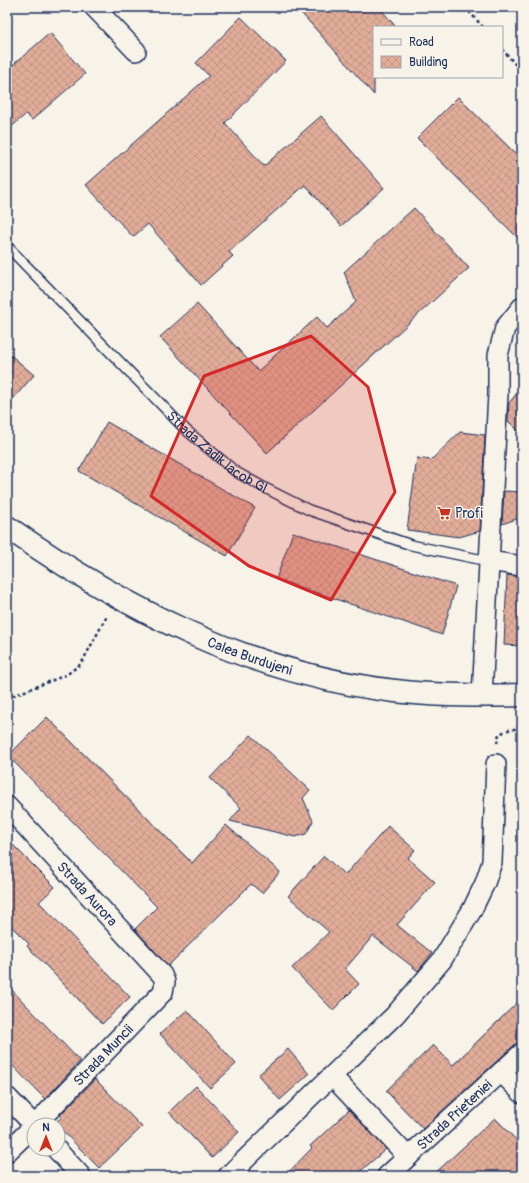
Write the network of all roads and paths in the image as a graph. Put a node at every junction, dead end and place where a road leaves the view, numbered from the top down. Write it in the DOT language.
graph roads {
  1 [pos="94,7"];
  2 [pos="465,7"];
  3 [pos="481,26"];
  4 [pos="503,50"];
  5 [pos="136,51"];
  6 [pos="522,72"];
  7 [pos="7,246"];
  8 [pos="522,307"];
  9 [pos="7,527"];
  10 [pos="488,561"];
  11 [pos="522,566"];
  12 [pos="117,597"];
  13 [pos="522,695"];
  14 [pos="482,696"];
  15 [pos="7,698"];
  16 [pos="522,729"];
  17 [pos="496,764"];
  18 [pos="7,806"];
  19 [pos="165,982"];
  20 [pos="522,1053"];
  21 [pos="502,1073"];
  22 [pos="332,1076"];
  23 [pos="522,1093"];
  24 [pos="7,1096"];
  25 [pos="27,1117"];
  26 [pos="42,1117"];
  27 [pos="26,1133"];
  28 [pos="7,1152"];
  29 [pos="63,1157"];
  30 [pos="408,1157"];
  31 [pos="81,1176"];
  32 [pos="228,1176"];
  33 [pos="387,1176"];
  1 -- 5 [label="street"];
  2 -- 3 [label="path"];
  4 -- 6 [label="path"];
  7 -- 10 [label="lane, Strada Zadik Iacob Gl"];
  8 -- 10 [label="street"];
  9 -- 12 [label="main road, Calea Burdujeni"];
  10 -- 11 [label="street, Strada Zadik Iacob Gl"];
  10 -- 14 [label="street"];
  12 -- 14 [label="main road, Calea Burdujeni"];
  12 -- 15 [label="path"];
  13 -- 14 [label="main road, Calea Burdujeni"];
  16 -- 17 [label="path"];
  17 -- 22 [label="street"];
  18 -- 19 [label="street, Strada Aurora"];
  19 -- 26 [label="street, Strada Muncii"];
  20 -- 21 [label="street, Strada Prieteniei"];
  21 -- 23 [label="street"];
  21 -- 30 [label="street, Strada Prieteniei"];
  22 -- 30 [label="street"];
  22 -- 32 [label="street"];
  24 -- 25 [label="street"];
  27 -- 28 [label="street, Strada Muncii"];
  29 -- 31 [label="street"];
  30 -- 33 [label="street, Strada Prieteniei"];
}
